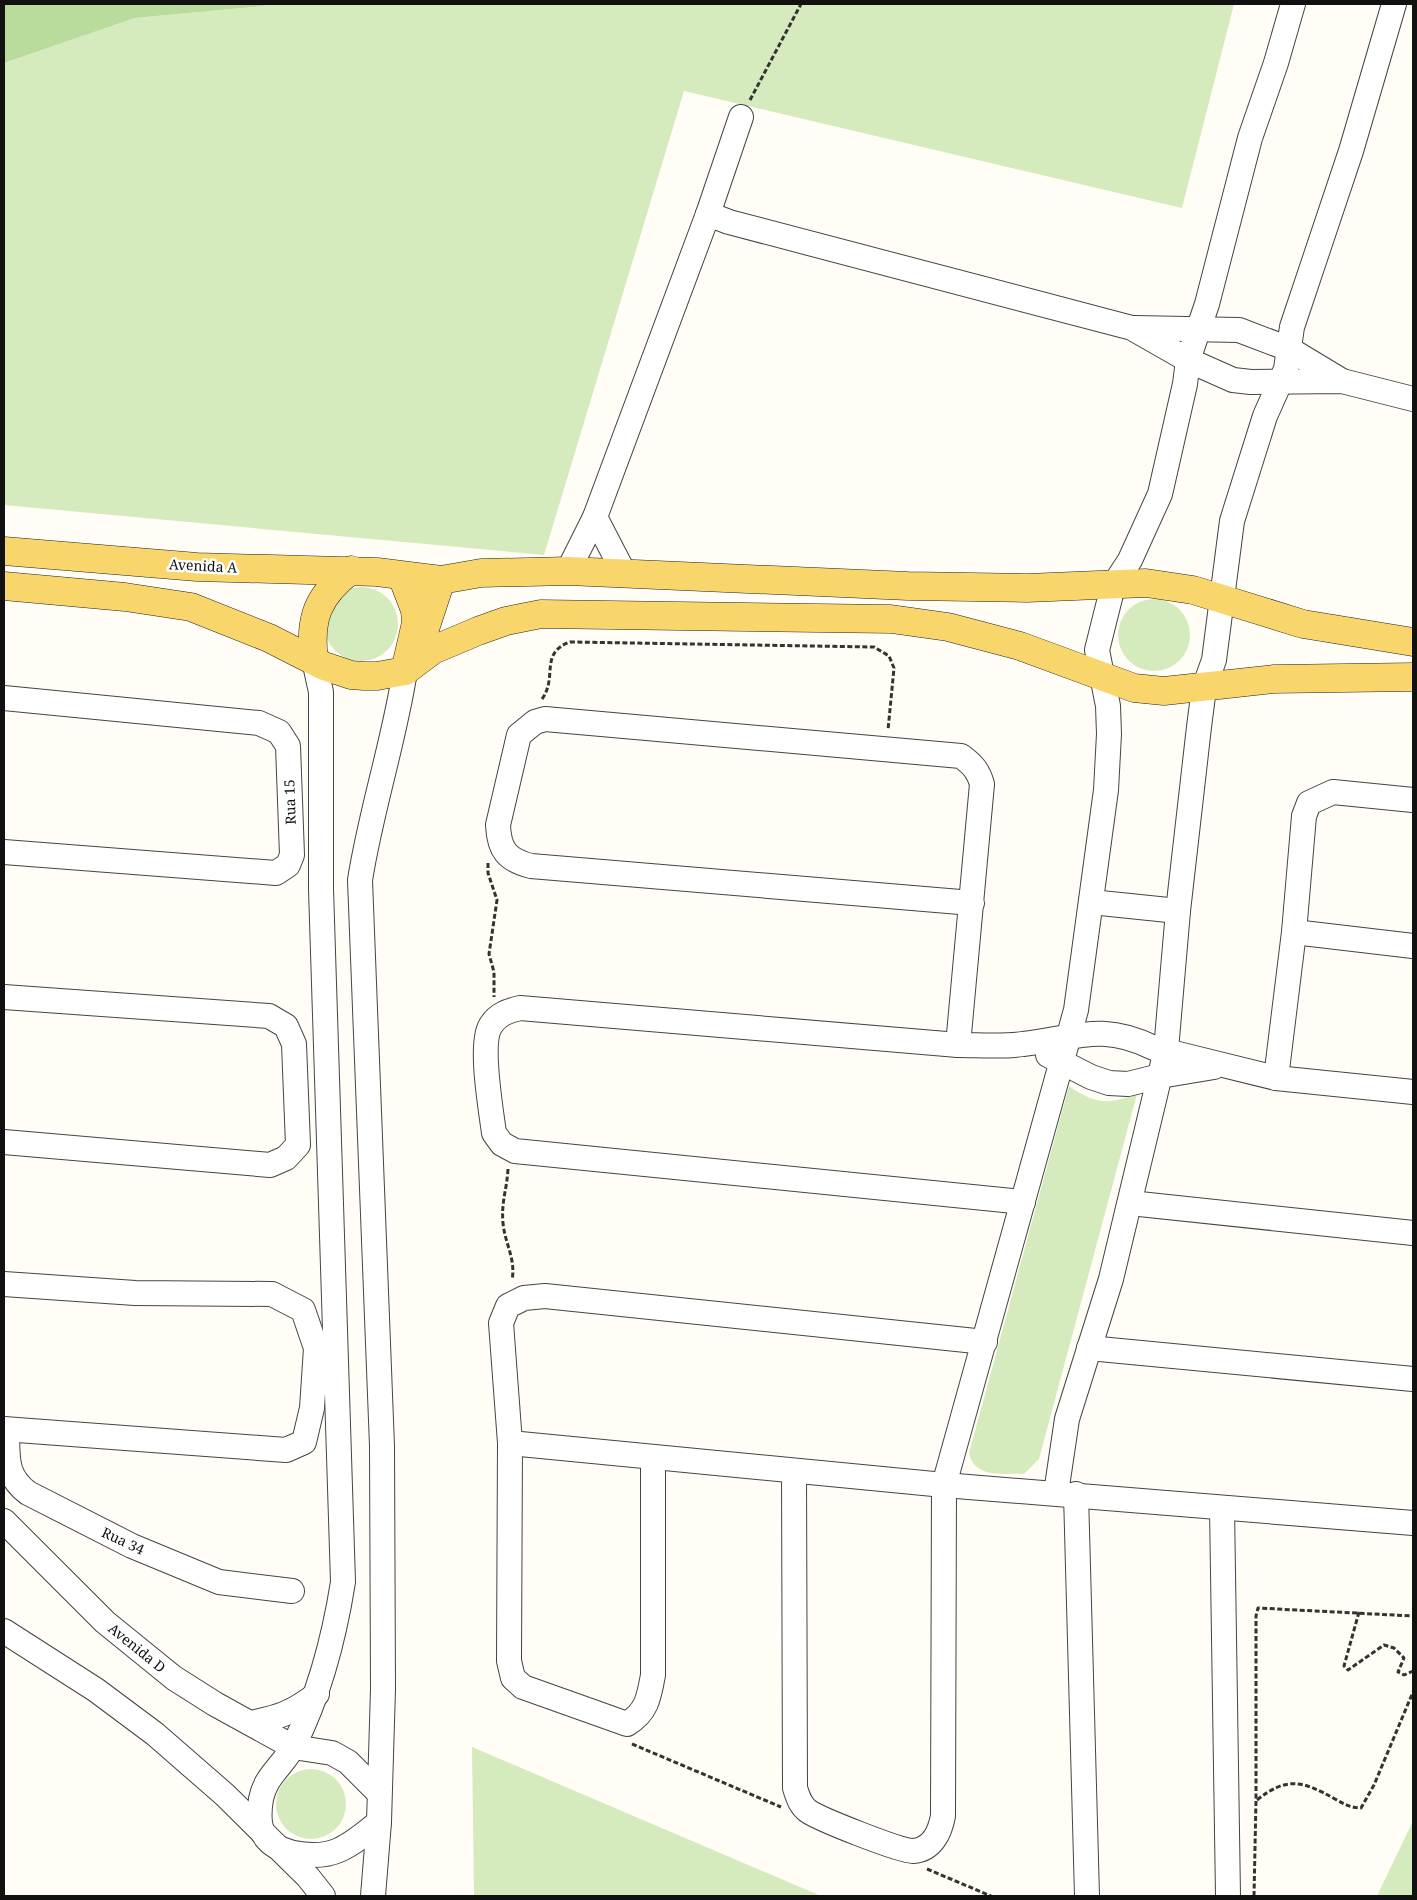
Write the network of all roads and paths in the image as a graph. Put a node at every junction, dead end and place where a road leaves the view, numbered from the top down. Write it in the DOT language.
graph roads {
  1 [pos="801,4"];
  2 [pos="1293,4"];
  3 [pos="1394,4"];
  4 [pos="741,117"];
  5 [pos="708,214"];
  6 [pos="1132,328"];
  7 [pos="1198,328"];
  8 [pos="1289,349"];
  9 [pos="1188,360"];
  10 [pos="1342,381"];
  11 [pos="1280,382"];
  12 [pos="1413,399"];
  13 [pos="595,517"];
  14 [pos="4,551"];
  15 [pos="351,570"];
  16 [pos="568,571"];
  17 [pos="625,575"];
  18 [pos="402,576"];
  19 [pos="441,580"];
  20 [pos="4,586"];
  21 [pos="1113,586"];
  22 [pos="1222,600"];
  23 [pos="1413,642"];
  24 [pos="314,660"];
  25 [pos="405,672"];
  26 [pos="1101,676"];
  27 [pos="1413,677"];
  28 [pos="1204,688"];
  29 [pos="4,698"];
  30 [pos="1413,800"];
  31 [pos="4,852"];
  32 [pos="1091,902"];
  33 [pos="972,903"];
  34 [pos="1178,912"];
  35 [pos="1294,932"];
  36 [pos="1413,946"];
  37 [pos="4,997"];
  38 [pos="1070,1036"];
  39 [pos="1022,1044"];
  40 [pos="958,1045"];
  41 [pos="1166,1050"];
  42 [pos="1062,1060"];
  43 [pos="1221,1066"];
  44 [pos="1160,1076"];
  45 [pos="1276,1078"];
  46 [pos="1413,1092"];
  47 [pos="4,1142"];
  48 [pos="1023,1202"];
  49 [pos="1130,1203"];
  50 [pos="1413,1233"];
  51 [pos="4,1284"];
  52 [pos="985,1342"];
  53 [pos="1089,1348"];
  54 [pos="1413,1379"];
  55 [pos="5,1429"];
  56 [pos="510,1443"];
  57 [pos="653,1457"];
  58 [pos="794,1470"];
  59 [pos="944,1485"];
  60 [pos="1066,1493"];
  61 [pos="1222,1508"];
  62 [pos="4,1521"];
  63 [pos="1413,1524"];
  64 [pos="292,1591"];
  65 [pos="1359,1612"];
  66 [pos="1413,1616"];
  67 [pos="4,1631"];
  68 [pos="1413,1671"];
  69 [pos="1413,1692"];
  70 [pos="317,1694"];
  71 [pos="250,1723"];
  72 [pos="624,1740"];
  73 [pos="293,1747"];
  74 [pos="379,1793"];
  75 [pos="1256,1800"];
  76 [pos="788,1811"];
  77 [pos="379,1822"];
  78 [pos="266,1838"];
  79 [pos="920,1867"];
  80 [pos="323,1896"];
  81 [pos="373,1896"];
  82 [pos="991,1896"];
  83 [pos="1087,1896"];
  84 [pos="1228,1896"];
  85 [pos="1254,1896"];
  1 -- 4 [label="path"];
  2 -- 7 [label="street"];
  3 -- 8 [label="street"];
  4 -- 5 [label="street"];
  5 -- 6 [label="street"];
  5 -- 13 [label="street"];
  6 -- 7 [label="street"];
  6 -- 9 [label="street"];
  7 -- 8 [label="street"];
  7 -- 9 [label="street"];
  8 -- 10 [label="street"];
  8 -- 11 [label="street"];
  9 -- 11 [label="street"];
  9 -- 21 [label="street"];
  10 -- 11 [label="street"];
  10 -- 12 [label="street"];
  11 -- 22 [label="street"];
  13 -- 16 [label="street"];
  13 -- 17 [label="street"];
  14 -- 15 [label="main road, Avenida A"];
  15 -- 18 [label="main road, Avenida A"];
  15 -- 24 [label="main road"];
  16 -- 17 [label="main road, Avenida A"];
  16 -- 19 [label="main road, Avenida A"];
  17 -- 21 [label="main road, Avenida A"];
  18 -- 19 [label="main road, Avenida A"];
  18 -- 25 [label="main road"];
  19 -- 25 [label="main road"];
  20 -- 24 [label="main road"];
  21 -- 22 [label="main road"];
  21 -- 26 [label="street"];
  22 -- 23 [label="main road"];
  22 -- 28 [label="street"];
  24 -- 25 [label="main road"];
  24 -- 70 [label="street"];
  25 -- 26 [label="main road"];
  25 -- 74 [label="street"];
  26 -- 28 [label="main road"];
  26 -- 32 [label="street"];
  27 -- 28 [label="main road"];
  28 -- 34 [label="street"];
  29 -- 31 [label="street, Rua 15"];
  30 -- 35 [label="street"];
  32 -- 34 [label="street"];
  32 -- 38 [label="street"];
  33 -- 33 [label="street"];
  33 -- 40 [label="street"];
  34 -- 41 [label="street"];
  35 -- 36 [label="street"];
  35 -- 45 [label="street"];
  37 -- 47 [label="street"];
  38 -- 39 [label="street"];
  38 -- 41 [label="street"];
  38 -- 42 [label="street"];
  39 -- 40 [label="street"];
  39 -- 42 [label="street"];
  40 -- 48 [label="street"];
  41 -- 43 [label="street"];
  41 -- 44 [label="street"];
  42 -- 44 [label="street"];
  42 -- 48 [label="street"];
  43 -- 44 [label="street"];
  43 -- 45 [label="street"];
  44 -- 49 [label="street"];
  45 -- 46 [label="street"];
  48 -- 52 [label="street"];
  49 -- 50 [label="street"];
  49 -- 53 [label="street"];
  51 -- 55 [label="street"];
  52 -- 56 [label="street"];
  52 -- 59 [label="street"];
  53 -- 54 [label="street"];
  53 -- 60 [label="street"];
  55 -- 64 [label="street, Rua 34"];
  56 -- 57 [label="street"];
  56 -- 57 [label="street"];
  57 -- 58 [label="street"];
  58 -- 59 [label="street"];
  58 -- 59 [label="street"];
  59 -- 60 [label="street"];
  60 -- 61 [label="street"];
  60 -- 83 [label="street"];
  61 -- 63 [label="street"];
  61 -- 84 [label="street"];
  62 -- 71 [label="street, Avenida D"];
  65 -- 66 [label="path"];
  65 -- 68 [label="path"];
  65 -- 75 [label="path"];
  67 -- 78 [label="street"];
  69 -- 75 [label="path"];
  70 -- 71 [label="street"];
  70 -- 73 [label="street"];
  71 -- 73 [label="street, Avenida D"];
  72 -- 76 [label="path"];
  73 -- 74 [label="street"];
  73 -- 78 [label="street"];
  74 -- 77 [label="street"];
  75 -- 85 [label="path"];
  77 -- 78 [label="street"];
  77 -- 81 [label="street"];
  78 -- 80 [label="street"];
  79 -- 82 [label="path"];
}
